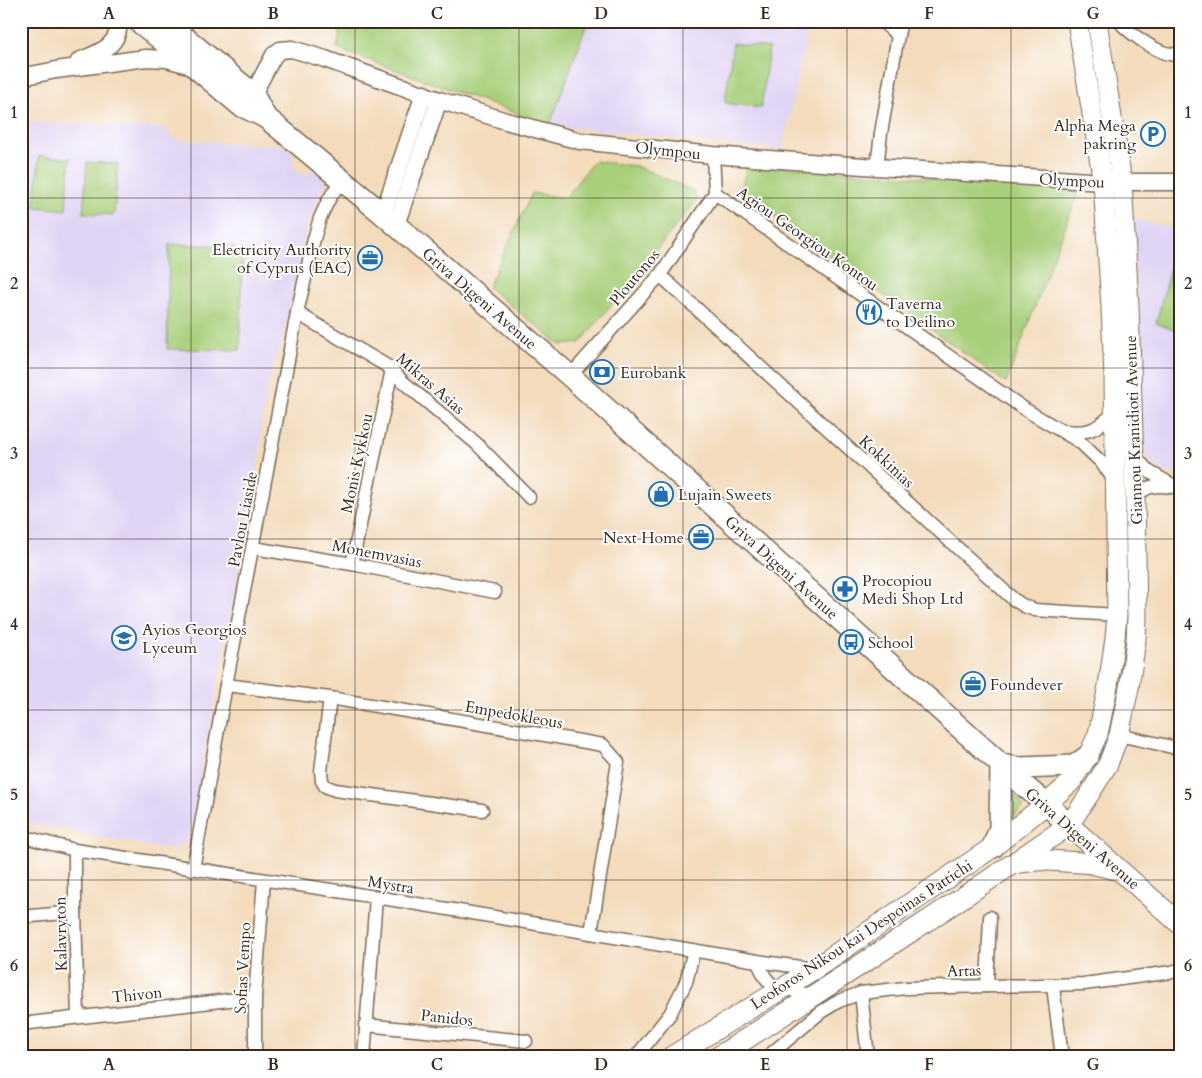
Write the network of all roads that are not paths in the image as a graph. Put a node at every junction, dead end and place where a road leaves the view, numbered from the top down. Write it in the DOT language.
graph roads {
  1 [pos="119,21"];
  2 [pos="138,21"];
  3 [pos="165,21"];
  4 [pos="881,21"];
  5 [pos="901,21"];
  6 [pos="1077,21"];
  7 [pos="1097,21"];
  8 [pos="1119,21"];
  9 [pos="898,35"];
  10 [pos="1181,56"];
  11 [pos="194,66"];
  12 [pos="56,70"];
  13 [pos="21,77"];
  14 [pos="252,94"];
  15 [pos="432,97"];
  16 [pos="266,117"];
  17 [pos="713,155"];
  18 [pos="877,167"];
  19 [pos="341,180"];
  20 [pos="1103,182"];
  21 [pos="1122,182"];
  22 [pos="1181,182"];
  23 [pos="715,193"];
  24 [pos="389,220"];
  25 [pos="660,275"];
  26 [pos="297,313"];
  27 [pos="392,369"];
  28 [pos="570,376"];
  29 [pos="1114,413"];
  30 [pos="1063,431"];
  31 [pos="1134,455"];
  32 [pos="1115,481"];
  33 [pos="1178,489"];
  34 [pos="529,497"];
  35 [pos="1135,498"];
  36 [pos="253,548"];
  37 [pos="352,564"];
  38 [pos="495,592"];
  39 [pos="1117,615"];
  40 [pos="226,685"];
  41 [pos="330,698"];
  42 [pos="1119,735"];
  43 [pos="1181,749"];
  44 [pos="1088,756"];
  45 [pos="1001,765"];
  46 [pos="1046,804"];
  47 [pos="482,810"];
  48 [pos="1069,825"];
  49 [pos="21,836"];
  50 [pos="993,848"];
  51 [pos="75,850"];
  52 [pos="1014,863"];
  53 [pos="193,869"];
  54 [pos="1122,871"];
  55 [pos="264,880"];
  56 [pos="376,897"];
  57 [pos="75,912"];
  58 [pos="21,917"];
  59 [pos="990,917"];
  60 [pos="1181,925"];
  61 [pos="591,933"];
  62 [pos="694,950"];
  63 [pos="757,961"];
  64 [pos="814,969"];
  65 [pos="1181,969"];
  66 [pos="987,986"];
  67 [pos="1053,986"];
  68 [pos="781,988"];
  69 [pos="861,993"];
  70 [pos="813,996"];
  71 [pos="256,997"];
  72 [pos="78,1018"];
  73 [pos="21,1024"];
  74 [pos="365,1025"];
  75 [pos="526,1041"];
  76 [pos="255,1057"];
  77 [pos="364,1057"];
  78 [pos="636,1057"];
  79 [pos="671,1057"];
  80 [pos="718,1057"];
  81 [pos="767,1057"];
  82 [pos="868,1057"];
  83 [pos="1062,1057"];
  1 -- 12 [label="street"];
  2 -- 11 [label="highway, Griva Digeni Avenue"];
  3 -- 14 [label="highway, Griva Digeni Avenue"];
  4 -- 9 [label="street"];
  5 -- 9 [label="street"];
  6 -- 20 [label="main road, Giannou Kranidioti Avenue"];
  7 -- 21 [label="main road, Giannou Kranidioti Avenue"];
  8 -- 10 [label="street"];
  9 -- 18 [label="street"];
  11 -- 12 [label="street"];
  11 -- 16 [label="highway, Griva Digeni Avenue"];
  12 -- 13 [label="street"];
  14 -- 15 [label="street, Olympou"];
  14 -- 16 [label="highway, Griva Digeni Avenue"];
  15 -- 17 [label="street, Olympou"];
  15 -- 24 [label="street"];
  16 -- 19 [label="highway, Griva Digeni Avenue"];
  17 -- 18 [label="street, Olympou"];
  17 -- 23 [label="street, Agiou Georgiou Kontou"];
  18 -- 20 [label="street, Olympou"];
  19 -- 24 [label="highway, Griva Digeni Avenue"];
  19 -- 26 [label="street, Pavlou Liaside"];
  20 -- 21 [label="street, Olympou"];
  20 -- 29 [label="main road, Giannou Kranidioti Avenue"];
  21 -- 22 [label="street, Olympou"];
  21 -- 31 [label="main road, Giannou Kranidioti Avenue"];
  23 -- 25 [label="street, Ploutonos"];
  23 -- 30 [label="street, Agiou Georgiou Kontou"];
  24 -- 28 [label="highway, Griva Digeni Avenue"];
  25 -- 28 [label="street, Ploutonos"];
  25 -- 39 [label="street, Kokkinias"];
  26 -- 27 [label="street, Mikras Asias"];
  26 -- 36 [label="street, Pavlou Liaside"];
  27 -- 34 [label="street, Mikras Asias"];
  27 -- 37 [label="street, Monis Kykkou"];
  28 -- 45 [label="highway, Griva Digeni Avenue"];
  29 -- 30 [label="street"];
  29 -- 32 [label="main road, Giannou Kranidioti Avenue"];
  30 -- 32 [label="street, Agiou Georgiou Kontou"];
  31 -- 33 [label="street"];
  31 -- 35 [label="main road, Giannou Kranidioti Avenue"];
  32 -- 39 [label="main road, Giannou Kranidioti Avenue"];
  33 -- 35 [label="street"];
  35 -- 42 [label="main road, Giannou Kranidioti Avenue"];
  36 -- 37 [label="street, Monemvasias"];
  36 -- 40 [label="street, Pavlou Liaside"];
  37 -- 38 [label="street, Monemvasias"];
  39 -- 44 [label="main road, Giannou Kranidioti Avenue"];
  40 -- 41 [label="street, Empedokleous"];
  40 -- 53 [label="street, Pavlou Liaside"];
  41 -- 47 [label="street"];
  41 -- 61 [label="street, Empedokleous"];
  42 -- 43 [label="street"];
  42 -- 48 [label="main road, Giannou Kranidioti Avenue"];
  44 -- 45 [label="highway"];
  44 -- 46 [label="main road, Giannou Kranidioti Avenue"];
  45 -- 46 [label="highway, Griva Digeni Avenue"];
  45 -- 50 [label="highway"];
  46 -- 48 [label="highway, Griva Digeni Avenue"];
  46 -- 50 [label="main road, Leoforos Nikou kai Despoinas Pattichi"];
  48 -- 52 [label="main road, Leoforos Nikou kai Despoinas Pattichi"];
  48 -- 54 [label="main road, Griva Digeni Avenue"];
  49 -- 51 [label="street, Mystra"];
  50 -- 64 [label="main road, Leoforos Nikou kai Despoinas Pattichi"];
  51 -- 53 [label="street, Mystra"];
  51 -- 57 [label="street, Kalavryton"];
  52 -- 54 [label="main road"];
  52 -- 70 [label="main road, Leoforos Nikou kai Despoinas Pattichi"];
  53 -- 55 [label="street, Mystra"];
  54 -- 60 [label="main road, Griva Digeni Avenue"];
  55 -- 56 [label="street, Mystra"];
  55 -- 71 [label="street, Sofias Vempo"];
  56 -- 61 [label="street, Mystra"];
  56 -- 74 [label="street"];
  57 -- 58 [label="street"];
  57 -- 72 [label="street, Kalavryton"];
  59 -- 66 [label="street"];
  61 -- 62 [label="street, Mystra"];
  62 -- 63 [label="street, Mystra"];
  62 -- 78 [label="street"];
  63 -- 64 [label="street, Mystra"];
  63 -- 68 [label="street"];
  64 -- 68 [label="main road, Leoforos Nikou kai Despoinas Pattichi"];
  65 -- 67 [label="street, Artas"];
  66 -- 67 [label="street, Artas"];
  66 -- 69 [label="street, Artas"];
  67 -- 83 [label="street"];
  68 -- 70 [label="street"];
  68 -- 79 [label="main road, Leoforos Nikou kai Despoinas Pattichi"];
  69 -- 81 [label="street, Artas"];
  69 -- 82 [label="street"];
  70 -- 80 [label="main road, Leoforos Nikou kai Despoinas Pattichi"];
  71 -- 72 [label="street, Thivon"];
  71 -- 76 [label="street, Sofias Vempo"];
  72 -- 73 [label="street, Thivon"];
  74 -- 75 [label="street, Panidos"];
  74 -- 77 [label="street"];
}
